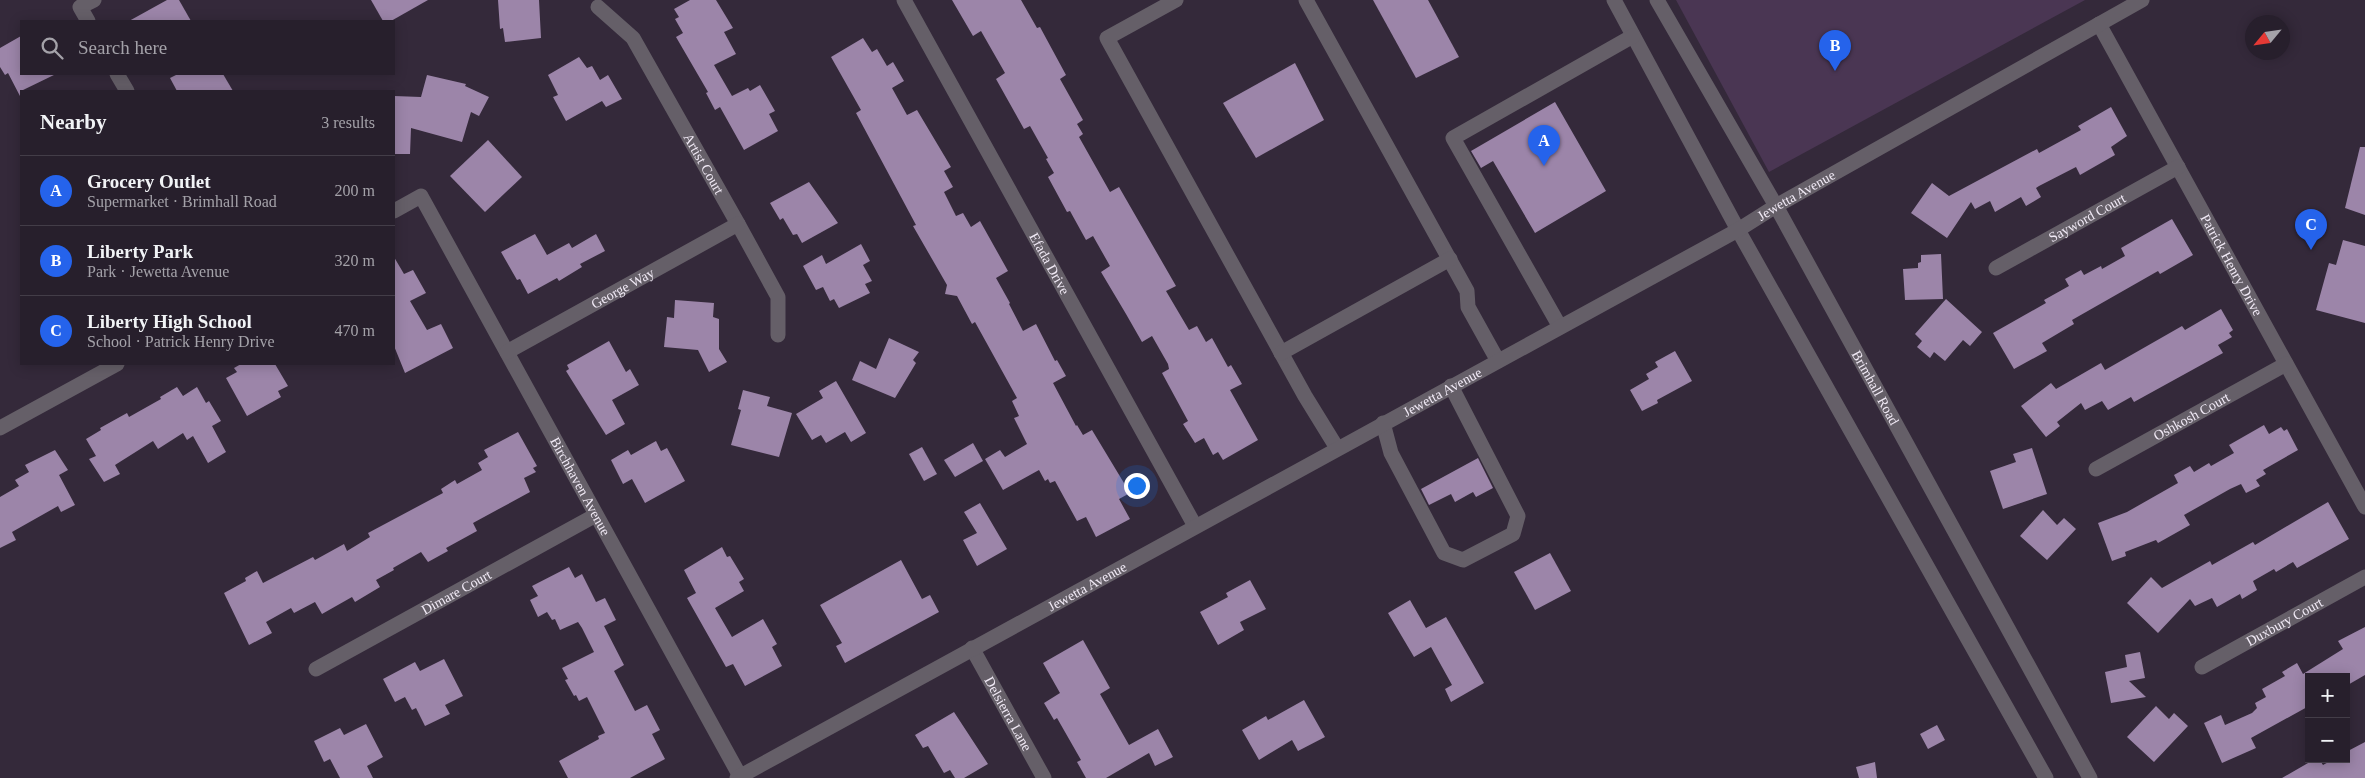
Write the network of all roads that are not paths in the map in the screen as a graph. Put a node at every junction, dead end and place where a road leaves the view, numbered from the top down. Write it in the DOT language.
graph roads {
  1 [pos="904,0"];
  2 [pos="1176,0"];
  3 [pos="1306,0"];
  4 [pos="1614,0"];
  5 [pos="1657,0"];
  6 [pos="2142,0"];
  7 [pos="87,4"];
  8 [pos="598,7"];
  9 [pos="88,20"];
  10 [pos="2099,24"];
  11 [pos="1633,36"];
  12 [pos="118,75"];
  13 [pos="126,90"];
  14 [pos="2178,167"];
  15 [pos="1776,206"];
  16 [pos="395,210"];
  17 [pos="738,224"];
  18 [pos="1738,230"];
  19 [pos="1450,259"];
  20 [pos="1996,268"];
  21 [pos="1560,326"];
  22 [pos="778,335"];
  23 [pos="506,352"];
  24 [pos="1281,353"];
  25 [pos="1498,360"];
  26 [pos="2286,364"];
  27 [pos="115,365"];
  28 [pos="1451,386"];
  29 [pos="1383,423"];
  30 [pos="0,428"];
  31 [pos="1337,448"];
  32 [pos="2096,469"];
  33 [pos="2365,507"];
  34 [pos="596,515"];
  35 [pos="1195,526"];
  36 [pos="2365,577"];
  37 [pos="972,648"];
  38 [pos="2202,667"];
  39 [pos="316,669"];
  40 [pos="740,777"];
  41 [pos="1044,778"];
  42 [pos="2046,778"];
  43 [pos="2090,778"];
  1 -- 35 [label="street, Efada Drive"];
  2 -- 24 [label="street"];
  3 -- 19 [label="street"];
  4 -- 11 [label="street"];
  5 -- 15 [label="street, Brimhall Road"];
  6 -- 10 [label="street, Jewetta Avenue"];
  7 -- 9 [label="street"];
  8 -- 17 [label="street, Artist Court"];
  10 -- 14 [label="street, Patrick Henry Drive"];
  10 -- 15 [label="street, Jewetta Avenue"];
  11 -- 18 [label="street"];
  11 -- 21 [label="street"];
  12 -- 13 [label="street"];
  14 -- 20 [label="street, Sayword Court"];
  14 -- 26 [label="street, Patrick Henry Drive"];
  15 -- 18 [label="street, Jewetta Avenue"];
  15 -- 43 [label="street, Brimhall Road"];
  16 -- 23 [label="street, Birchhaven Avenue"];
  17 -- 22 [label="street, Artist Court"];
  17 -- 23 [label="street, George Way"];
  18 -- 21 [label="street, Jewetta Avenue"];
  18 -- 42 [label="street"];
  19 -- 24 [label="street"];
  19 -- 25 [label="street"];
  21 -- 25 [label="street, Jewetta Avenue"];
  23 -- 34 [label="street, Birchhaven Avenue"];
  24 -- 31 [label="street"];
  25 -- 28 [label="street, Jewetta Avenue"];
  26 -- 32 [label="street, Oshkosh Court"];
  26 -- 33 [label="street, Patrick Henry Drive"];
  27 -- 30 [label="street"];
  28 -- 29 [label="street, Jewetta Avenue"];
  28 -- 29 [label="street"];
  29 -- 31 [label="street, Jewetta Avenue"];
  31 -- 35 [label="street, Jewetta Avenue"];
  34 -- 39 [label="street, Dimare Court"];
  34 -- 40 [label="street, Birchhaven Avenue"];
  35 -- 37 [label="street, Jewetta Avenue"];
  36 -- 38 [label="street, Duxbury Court"];
  37 -- 40 [label="street, Jewetta Avenue"];
  37 -- 41 [label="street, Delsierra Lane"];
}
